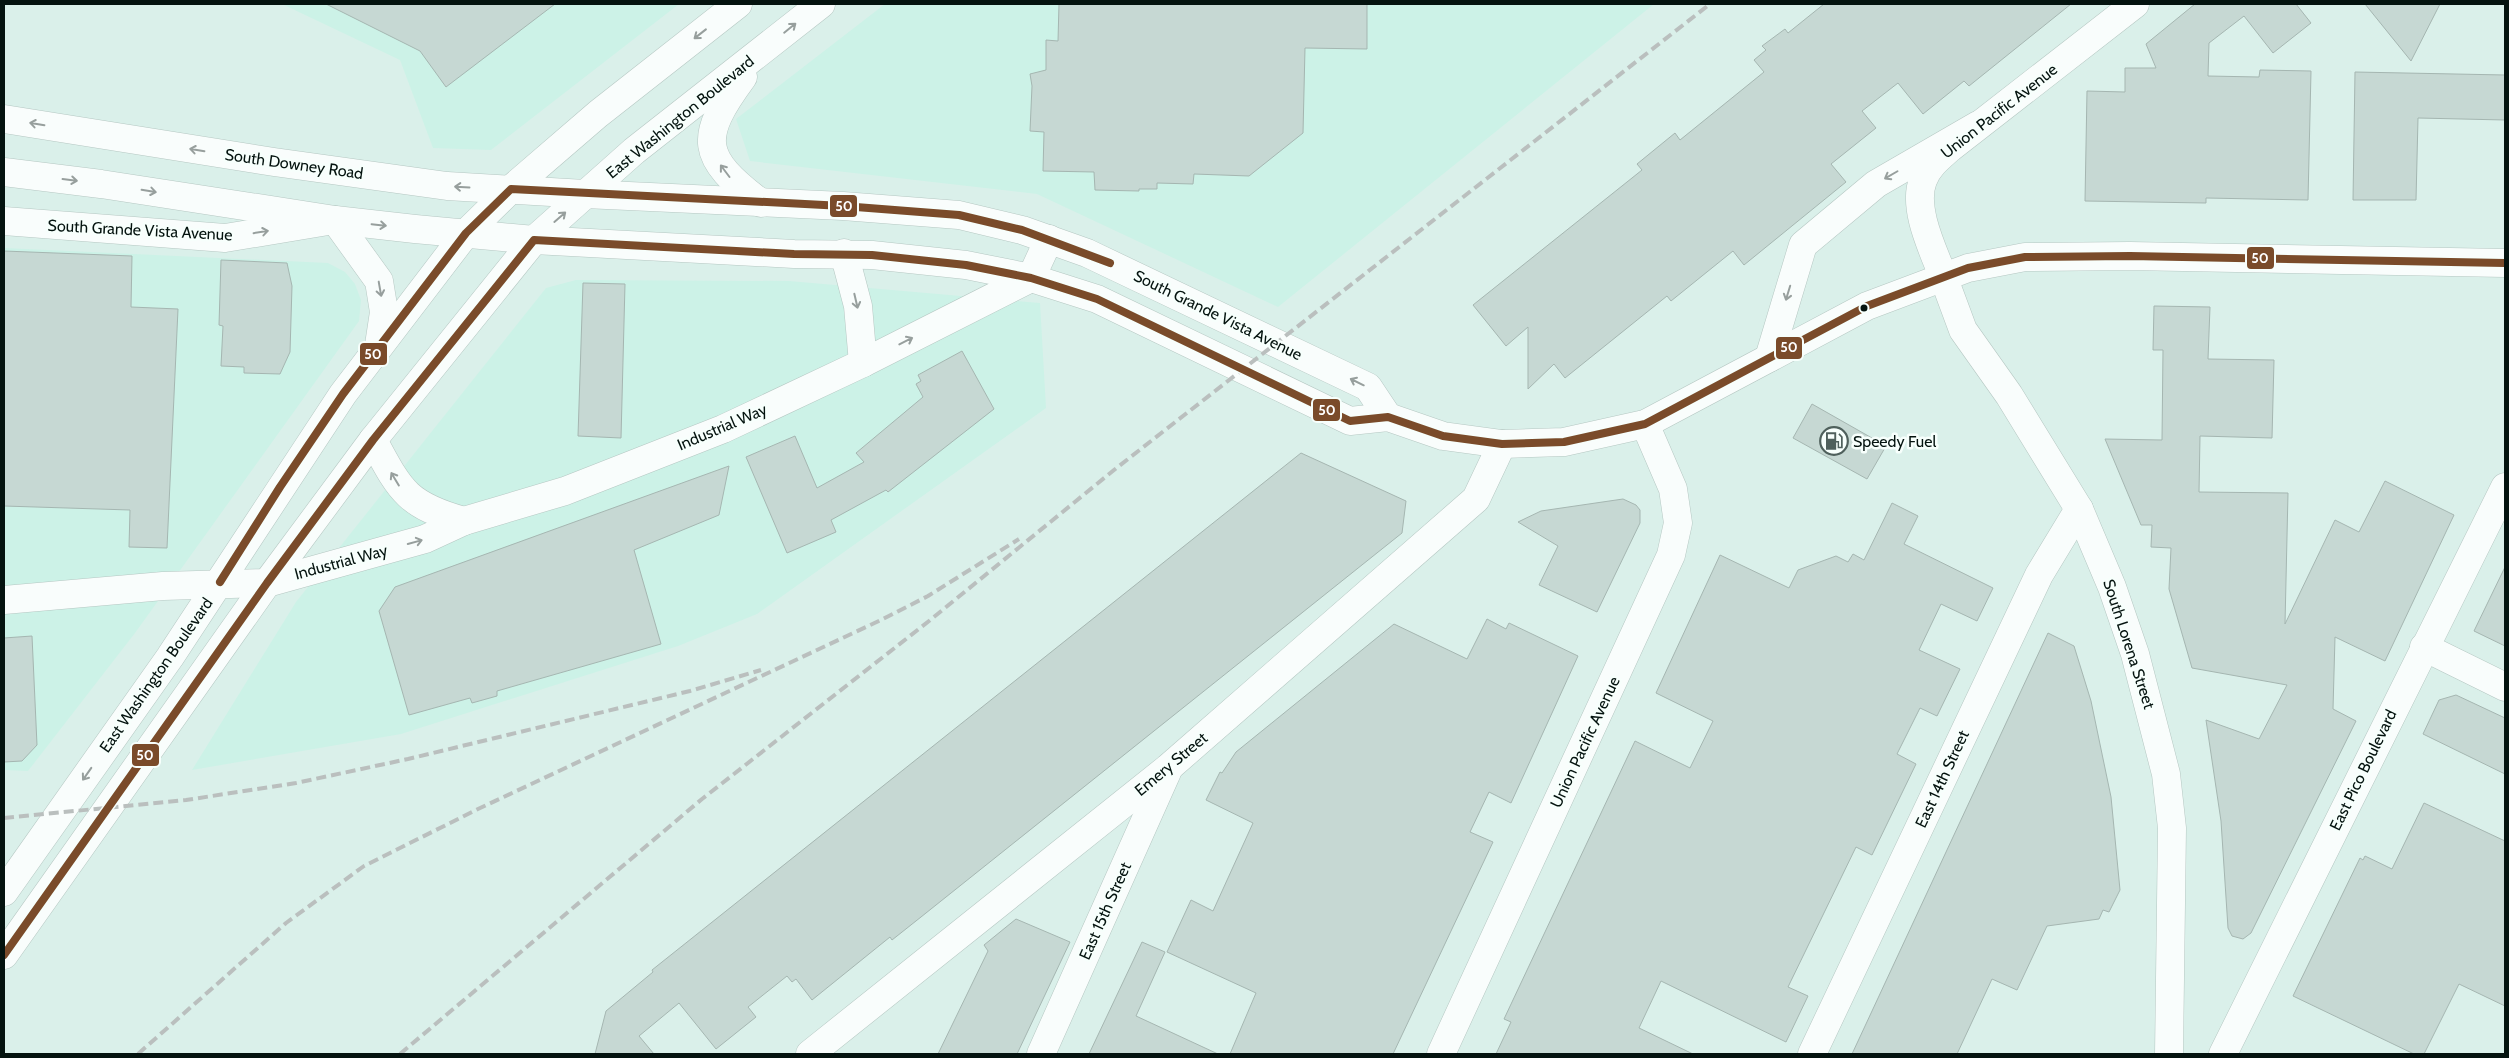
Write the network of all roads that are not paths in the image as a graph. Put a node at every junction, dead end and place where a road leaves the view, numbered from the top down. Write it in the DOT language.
graph roads {
  1 [pos="738,4"];
  2 [pos="820,4"];
  3 [pos="2135,4"];
  4 [pos="760,53"];
  5 [pos="4,119"];
  6 [pos="1978,125"];
  7 [pos="4,172"];
  8 [pos="511,190"];
  9 [pos="586,194"];
  10 [pos="761,203"];
  11 [pos="335,220"];
  12 [pos="4,221"];
  13 [pos="466,233"];
  14 [pos="1049,239"];
  15 [pos="534,240"];
  16 [pos="844,253"];
  17 [pos="2505,263"];
  18 [pos="1943,276"];
  19 [pos="1031,278"];
  20 [pos="378,347"];
  21 [pos="1769,358"];
  22 [pos="862,363"];
  23 [pos="1388,417"];
  24 [pos="1645,424"];
  25 [pos="373,440"];
  26 [pos="1502,444"];
  27 [pos="2505,486"];
  28 [pos="2079,509"];
  29 [pos="464,521"];
  30 [pos="267,583"];
  31 [pos="219,584"];
  32 [pos="4,600"];
  33 [pos="2424,647"];
  34 [pos="2505,687"];
  35 [pos="1168,768"];
  36 [pos="4,892"];
  37 [pos="4,954"];
  38 [pos="810,1054"];
  39 [pos="1041,1054"];
  40 [pos="1441,1054"];
  41 [pos="1812,1054"];
  42 [pos="2169,1054"];
  43 [pos="2223,1054"];
  1 -- 8 [label="main road, East Washington Boulevard, one-way"];
  4 -- 2 [label="main road, East Washington Boulevard, one-way"];
  3 -- 6 [label="main road, Union Pacific Avenue"];
  4 -- 9 [label="main road, East Washington Boulevard"];
  10 -- 4 [label="main road, one-way"];
  8 -- 5 [label="main road, South Downey Road, one-way"];
  6 -- 18 [label="main road, Union Pacific Avenue"];
  6 -- 21 [label="main road, one-way"];
  7 -- 11 [label="main road, one-way"];
  8 -- 9 [label="main road, South Downey Road"];
  8 -- 13 [label="main road, East Washington Boulevard"];
  9 -- 10 [label="main road, South Grande Vista Avenue"];
  15 -- 9 [label="main road, East Washington Boulevard, one-way"];
  10 -- 14 [label="main road, South Grande Vista Avenue"];
  12 -- 11 [label="main road, South Grande Vista Avenue, one-way"];
  11 -- 13 [label="main road, one-way"];
  11 -- 20 [label="main road, one-way"];
  13 -- 15 [label="main road"];
  13 -- 20 [label="main road, East Washington Boulevard"];
  14 -- 19 [label="main road"];
  23 -- 14 [label="main road, South Grande Vista Avenue, one-way"];
  15 -- 16 [label="main road"];
  15 -- 25 [label="main road, East Washington Boulevard"];
  16 -- 19 [label="main road"];
  16 -- 22 [label="main road, one-way"];
  17 -- 18 [label="main road"];
  18 -- 21 [label="main road"];
  18 -- 28 [label="main road, South Lorena Street"];
  22 -- 19 [label="main road, Industrial Way, one-way"];
  19 -- 23 [label="main road"];
  20 -- 31 [label="main road, East Washington Boulevard"];
  21 -- 24 [label="main road"];
  22 -- 29 [label="main road, Industrial Way"];
  23 -- 26 [label="main road"];
  24 -- 26 [label="main road"];
  24 -- 40 [label="main road, Union Pacific Avenue"];
  29 -- 25 [label="main road, one-way"];
  25 -- 30 [label="main road, East Washington Boulevard"];
  26 -- 35 [label="main road, Emery Street"];
  27 -- 33 [label="main road, East Pico Boulevard"];
  28 -- 41 [label="main road, East 14th Street"];
  28 -- 42 [label="main road, South Lorena Street"];
  30 -- 29 [label="main road, Industrial Way, one-way"];
  30 -- 31 [label="main road, Industrial Way"];
  30 -- 37 [label="main road, East Washington Boulevard"];
  31 -- 32 [label="main road, Industrial Way"];
  31 -- 36 [label="main road, East Washington Boulevard, one-way"];
  33 -- 34 [label="main road"];
  33 -- 43 [label="main road, East Pico Boulevard"];
  35 -- 38 [label="main road, Emery Street"];
  35 -- 39 [label="main road, East 15th Street"];
}
